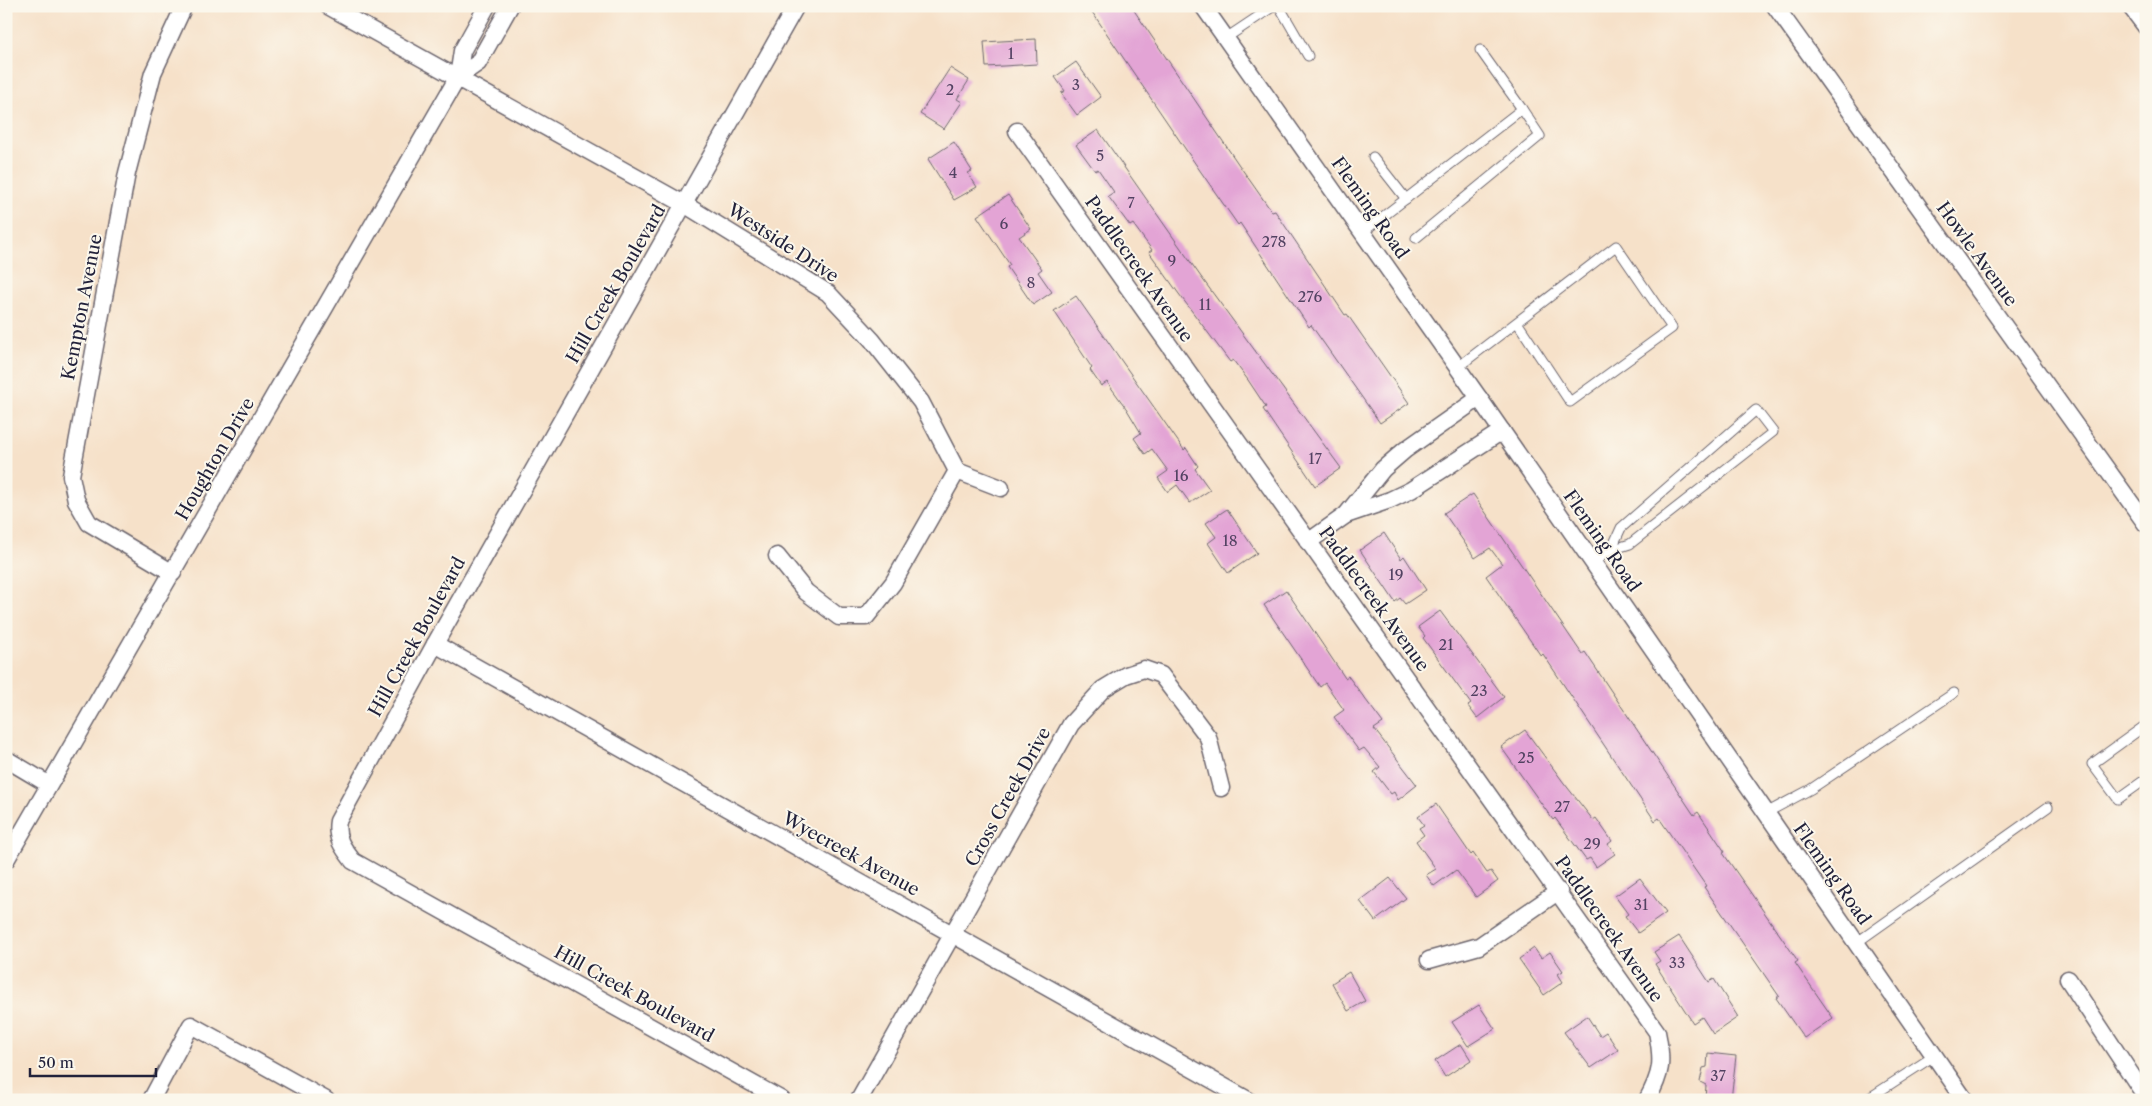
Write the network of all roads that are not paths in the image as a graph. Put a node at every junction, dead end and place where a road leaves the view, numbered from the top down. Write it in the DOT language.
graph roads {
  1 [pos="184,6"];
  2 [pos="328,6"];
  3 [pos="487,6"];
  4 [pos="510,6"];
  5 [pos="796,6"];
  6 [pos="1274,6"];
  7 [pos="1279,6"];
  8 [pos="1775,6"];
  9 [pos="2130,6"];
  10 [pos="1204,7"];
  11 [pos="2146,26"];
  12 [pos="1226,38"];
  13 [pos="1480,50"];
  14 [pos="1308,56"];
  15 [pos="458,77"];
  16 [pos="1522,109"];
  17 [pos="1017,131"];
  18 [pos="1373,158"];
  19 [pos="1406,199"];
  20 [pos="684,204"];
  21 [pos="1363,232"];
  22 [pos="1416,238"];
  23 [pos="1517,322"];
  24 [pos="1458,367"];
  25 [pos="1479,398"];
  26 [pos="1502,431"];
  27 [pos="957,471"];
  28 [pos="1001,488"];
  29 [pos="1346,515"];
  30 [pos="2146,524"];
  31 [pos="1308,542"];
  32 [pos="1611,550"];
  33 [pos="777,556"];
  34 [pos="1593,562"];
  35 [pos="173,573"];
  36 [pos="435,644"];
  37 [pos="1954,693"];
  38 [pos="2146,726"];
  39 [pos="6,759"];
  40 [pos="2146,779"];
  41 [pos="48,784"];
  42 [pos="1221,788"];
  43 [pos="2048,807"];
  44 [pos="1766,813"];
  45 [pos="6,860"];
  46 [pos="1559,891"];
  47 [pos="954,935"];
  48 [pos="1856,943"];
  49 [pos="1429,960"];
  50 [pos="2068,980"];
  51 [pos="1934,1056"];
  52 [pos="2146,1097"];
  53 [pos="151,1100"];
  54 [pos="326,1100"];
  55 [pos="782,1100"];
  56 [pos="860,1100"];
  57 [pos="1248,1100"];
  58 [pos="1647,1100"];
  59 [pos="1866,1100"];
  60 [pos="1965,1100"];
  1 -- 35 [label="street, Kempton Avenue"];
  2 -- 15 [label="street, Westside Drive"];
  3 -- 15 [label="street, Houghton Drive"];
  4 -- 15 [label="street, Houghton Drive"];
  5 -- 20 [label="street, Hill Creek Boulevard"];
  6 -- 12 [label="lane"];
  7 -- 14 [label="lane"];
  8 -- 30 [label="street, Howle Avenue"];
  9 -- 11 [label="street"];
  10 -- 12 [label="street, Fleming Road"];
  12 -- 21 [label="street, Fleming Road"];
  13 -- 16 [label="lane"];
  15 -- 20 [label="street, Westside Drive"];
  15 -- 35 [label="street, Houghton Drive"];
  16 -- 19 [label="lane"];
  16 -- 22 [label="lane"];
  17 -- 31 [label="street, Paddlecreek Avenue"];
  18 -- 19 [label="lane"];
  19 -- 21 [label="lane"];
  20 -- 27 [label="street, Westside Drive"];
  20 -- 36 [label="street, Hill Creek Boulevard"];
  21 -- 24 [label="street, Fleming Road"];
  23 -- 23 [label="lane"];
  23 -- 24 [label="lane"];
  24 -- 25 [label="street, Fleming Road"];
  25 -- 26 [label="street, Fleming Road"];
  25 -- 29 [label="street"];
  26 -- 29 [label="street"];
  26 -- 34 [label="street, Fleming Road"];
  27 -- 28 [label="street"];
  27 -- 33 [label="street"];
  29 -- 31 [label="street"];
  31 -- 46 [label="street, Paddlecreek Avenue"];
  32 -- 32 [label="lane"];
  32 -- 34 [label="lane"];
  34 -- 44 [label="street, Fleming Road"];
  35 -- 41 [label="street, Houghton Drive"];
  36 -- 47 [label="street, Wyecreek Avenue"];
  36 -- 55 [label="street, Hill Creek Boulevard"];
  37 -- 44 [label="lane"];
  38 -- 40 [label="lane"];
  39 -- 41 [label="street"];
  41 -- 45 [label="street, Houghton Drive"];
  42 -- 47 [label="street, Cross Creek Drive"];
  43 -- 48 [label="lane"];
  44 -- 48 [label="street, Fleming Road"];
  46 -- 49 [label="street"];
  46 -- 58 [label="street, Paddlecreek Avenue"];
  47 -- 56 [label="street, Cross Creek Drive"];
  47 -- 57 [label="street, Wyecreek Avenue"];
  48 -- 51 [label="street, Fleming Road"];
  50 -- 52 [label="street"];
  51 -- 59 [label="lane"];
  51 -- 60 [label="street, Fleming Road"];
  53 -- 54 [label="street"];
}
